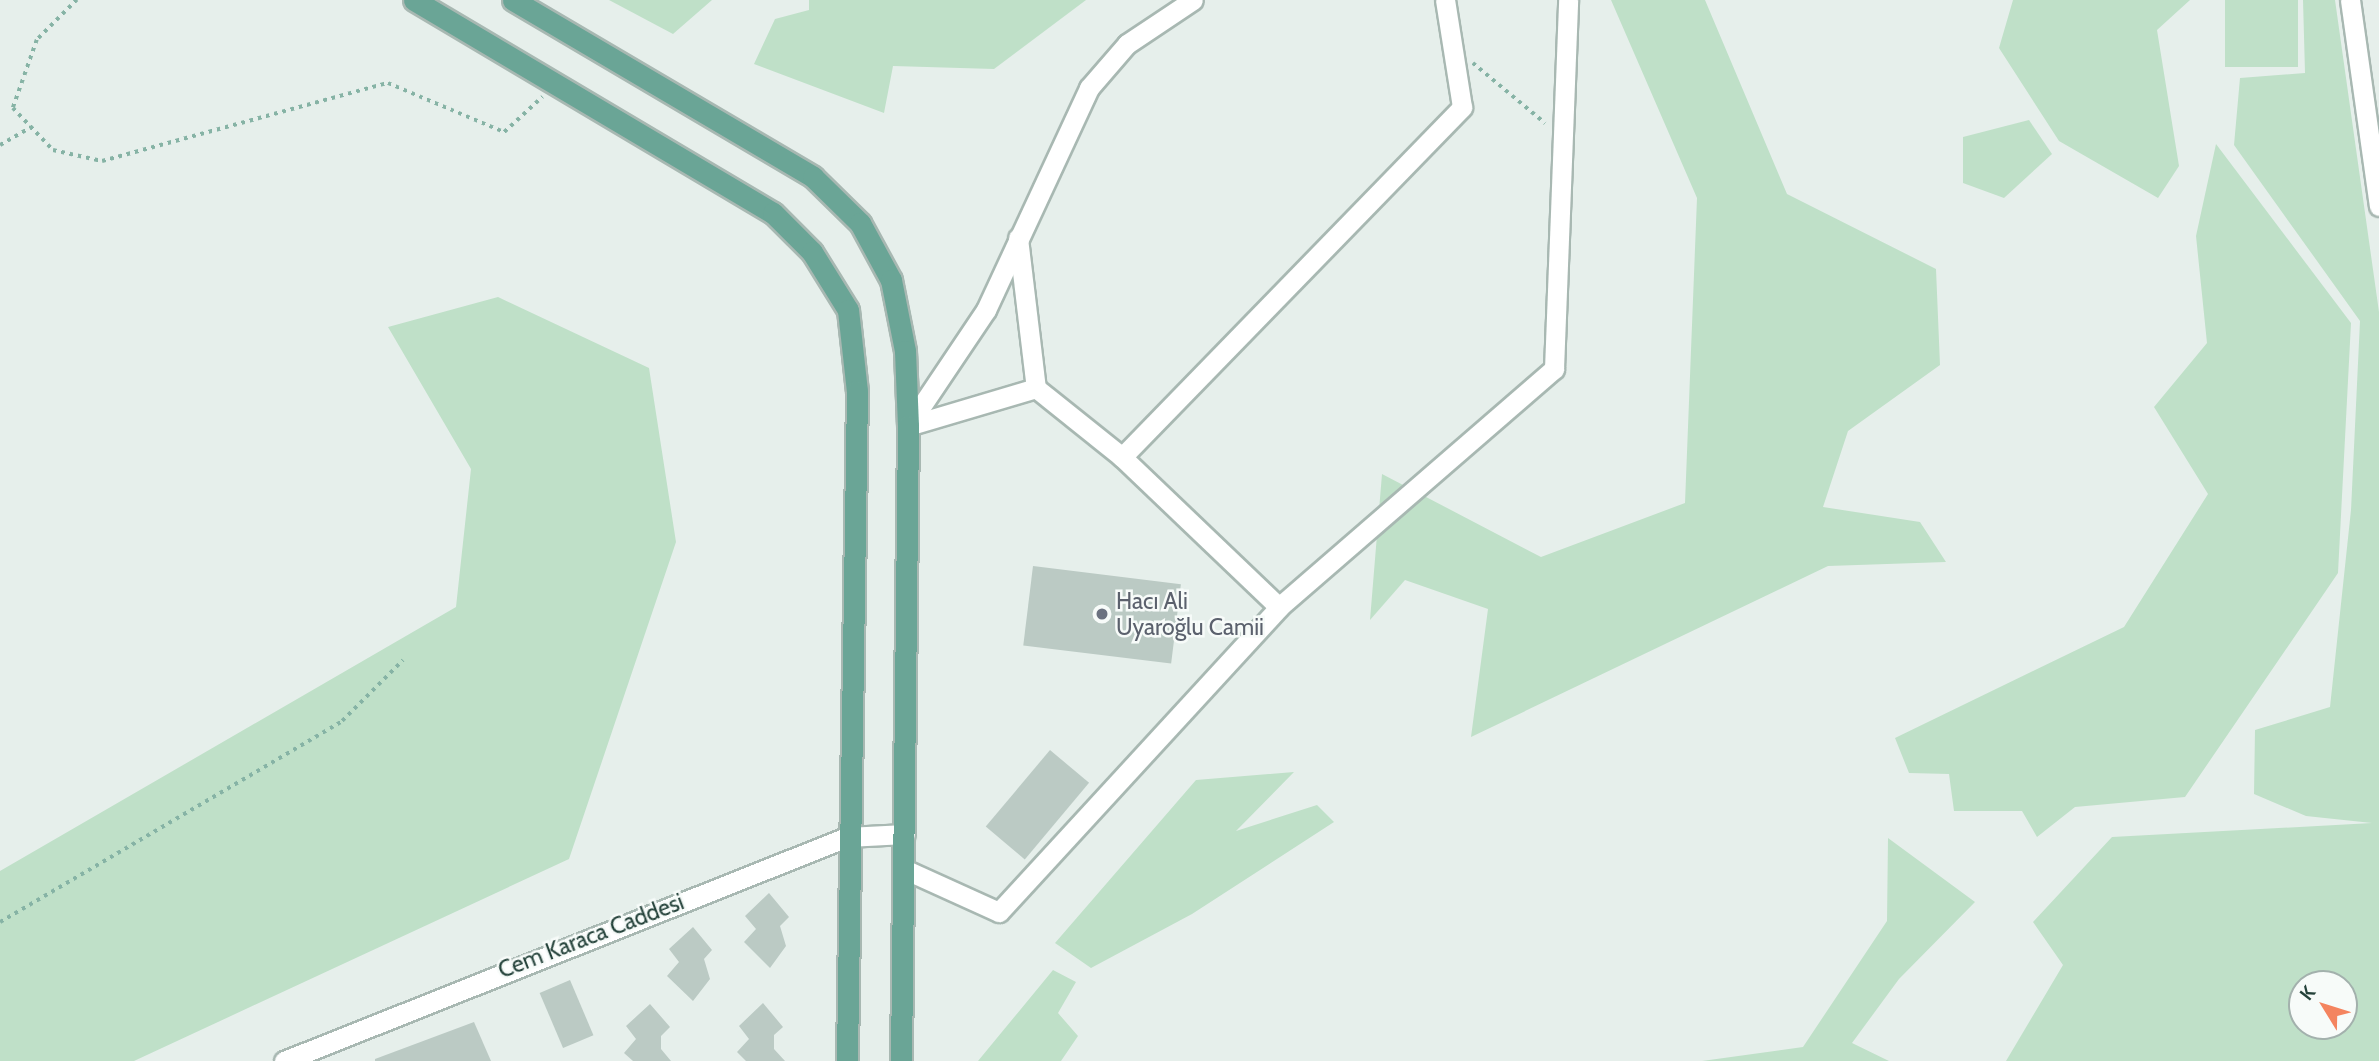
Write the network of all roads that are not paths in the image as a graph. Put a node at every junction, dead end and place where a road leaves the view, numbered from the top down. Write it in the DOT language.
graph roads {
  1 [pos="414,0"];
  2 [pos="513,0"];
  3 [pos="1193,0"];
  4 [pos="1445,0"];
  5 [pos="1568,0"];
  6 [pos="2350,0"];
  7 [pos="2379,206"];
  8 [pos="1018,236"];
  9 [pos="1036,388"];
  10 [pos="908,426"];
  11 [pos="1122,457"];
  12 [pos="1279,607"];
  13 [pos="905,834"];
  14 [pos="847,837"];
  15 [pos="904,869"];
  16 [pos="284,1061"];
  17 [pos="846,1061"];
  18 [pos="901,1061"];
  1 -- 14 [label="main road"];
  2 -- 10 [label="main road"];
  3 -- 8 [label="street"];
  4 -- 11 [label="street"];
  5 -- 12 [label="street"];
  6 -- 7 [label="street"];
  8 -- 9 [label="street"];
  8 -- 10 [label="street"];
  9 -- 10 [label="street"];
  9 -- 11 [label="street"];
  10 -- 13 [label="main road"];
  11 -- 12 [label="street"];
  12 -- 15 [label="street"];
  13 -- 14 [label="street, Cem Karaca Caddesi"];
  13 -- 15 [label="main road"];
  14 -- 16 [label="street, Cem Karaca Caddesi"];
  14 -- 17 [label="main road"];
  15 -- 18 [label="main road"];
}
